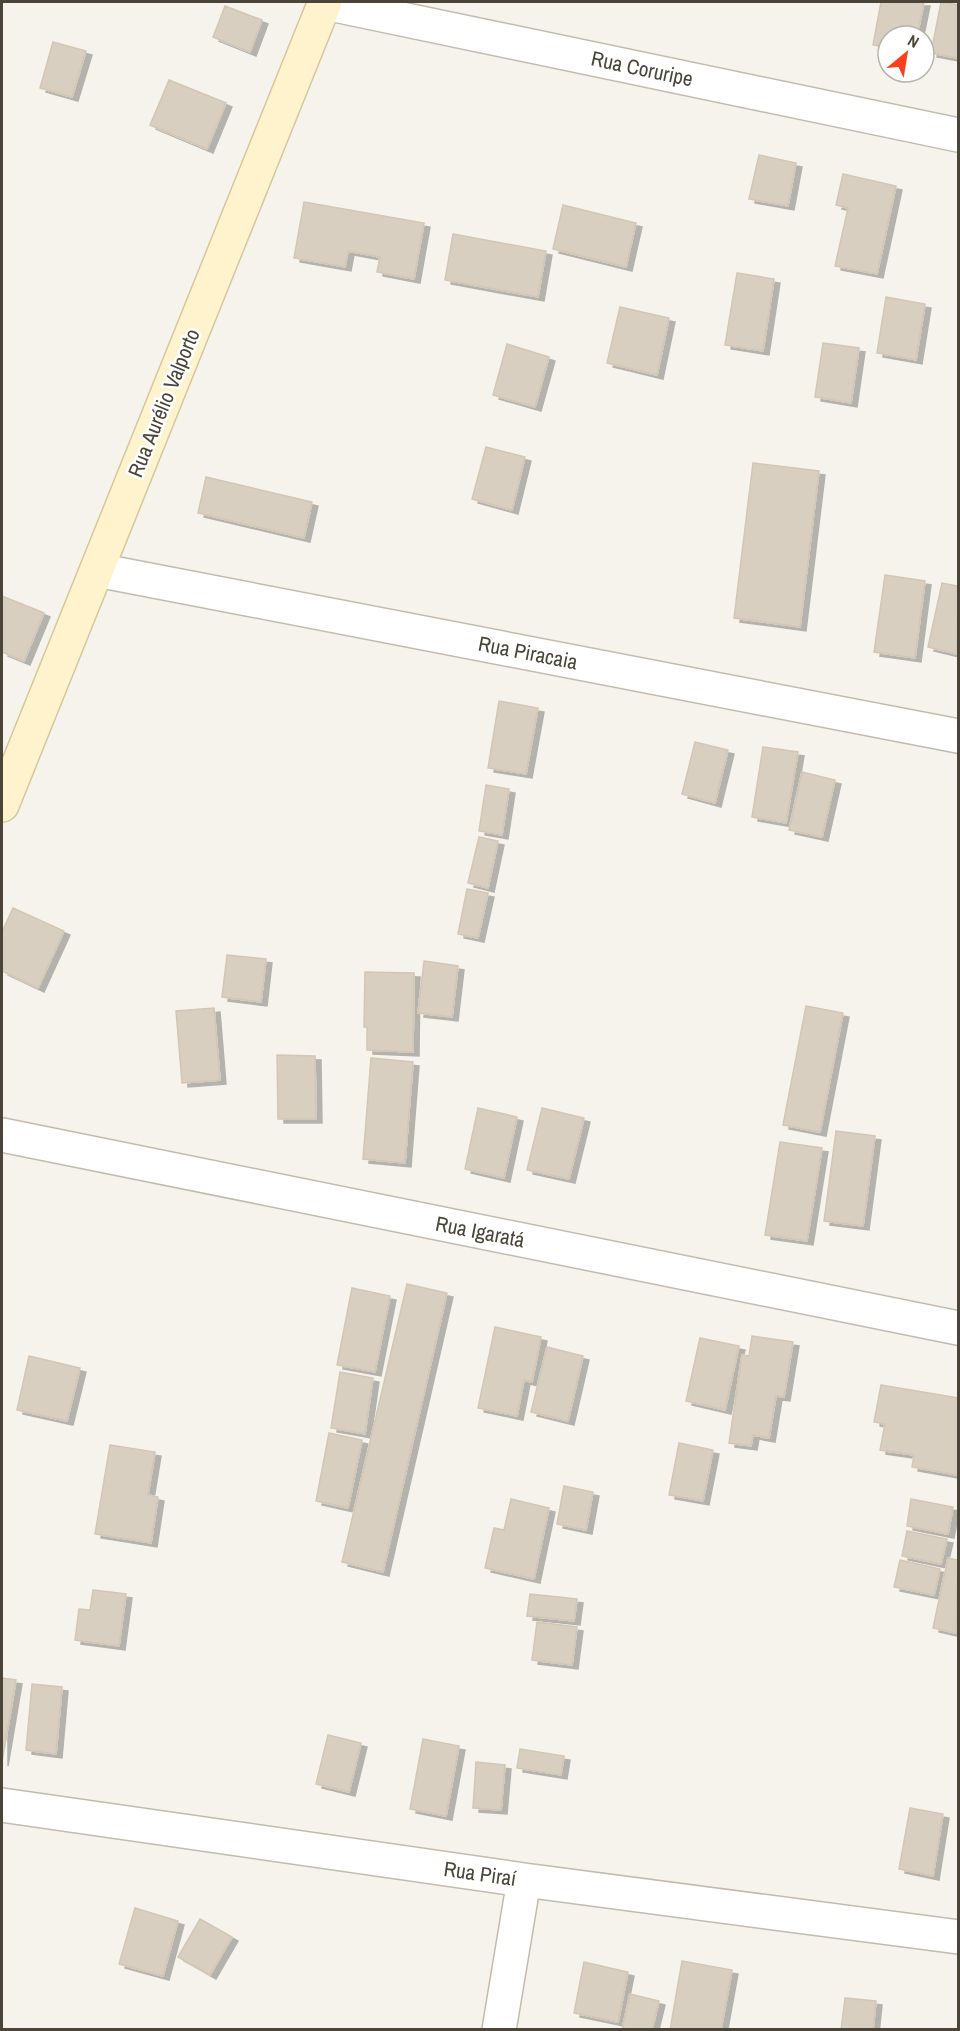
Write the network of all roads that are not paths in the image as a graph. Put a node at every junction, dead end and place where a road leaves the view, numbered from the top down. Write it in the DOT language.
graph roads {
  1 [pos="325,2"];
  2 [pos="958,135"];
  3 [pos="97,570"];
  4 [pos="958,736"];
  5 [pos="2,805"];
  6 [pos="2,1136"];
  7 [pos="958,1328"];
  8 [pos="2,1805"];
  9 [pos="524,1880"];
  10 [pos="958,1937"];
  11 [pos="499,2030"];
  1 -- 2 [label="street, Rua Coruripe"];
  1 -- 3 [label="main road, Rua Aurélio Valporto"];
  3 -- 4 [label="street, Rua Piracaia"];
  3 -- 5 [label="main road, Rua Aurélio Valporto"];
  6 -- 7 [label="street, Rua Igaratá"];
  8 -- 9 [label="street, Rua Piraí"];
  9 -- 10 [label="street, Rua Piraí"];
  9 -- 11 [label="street"];
}
